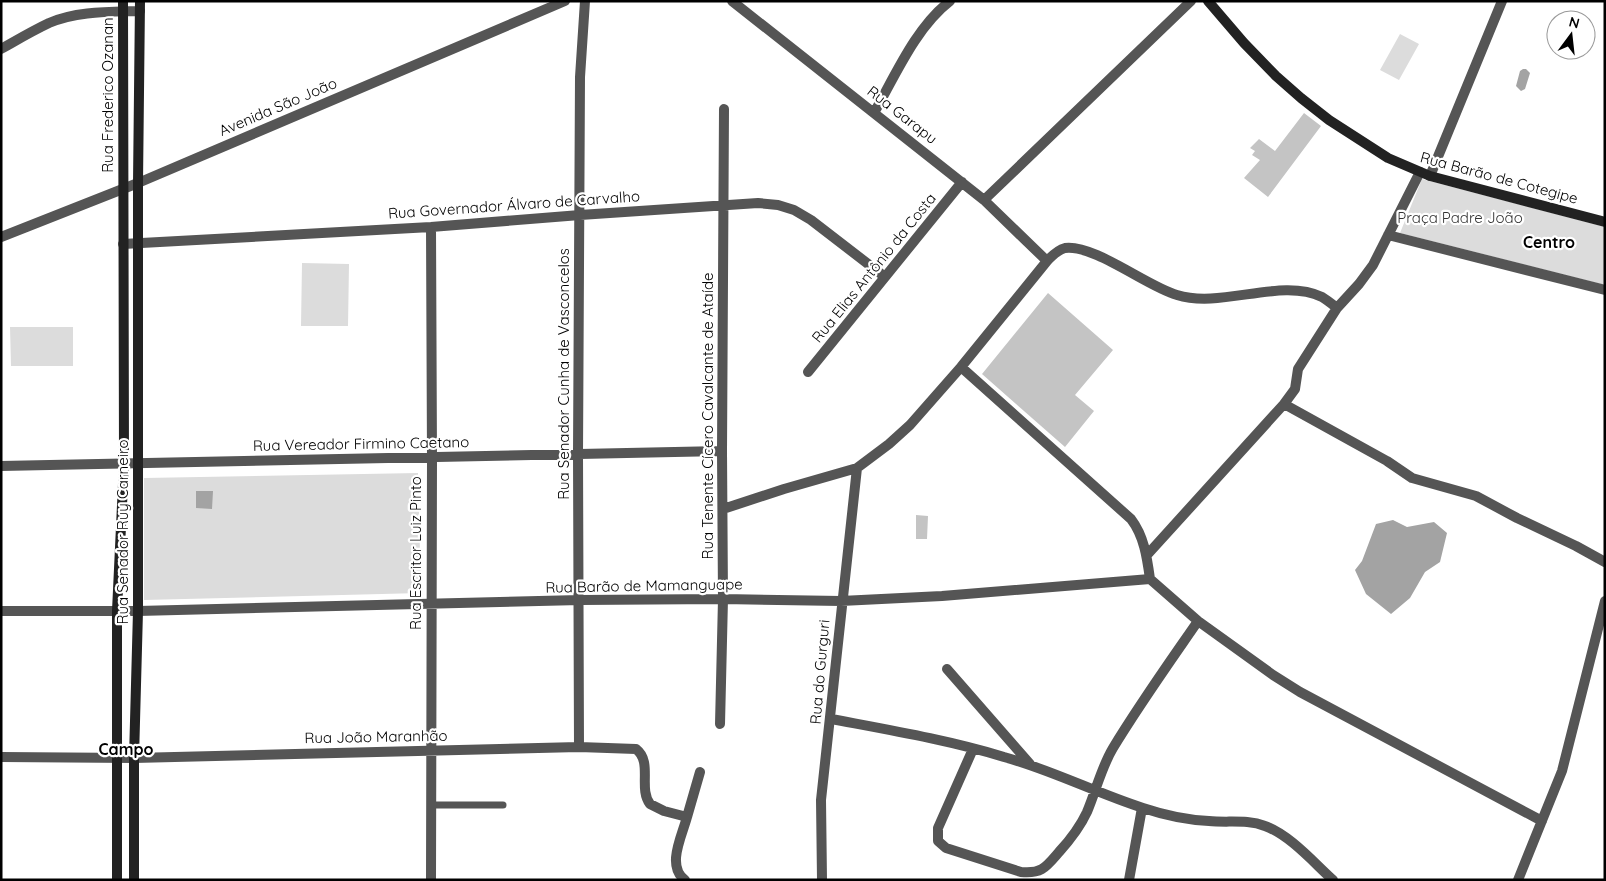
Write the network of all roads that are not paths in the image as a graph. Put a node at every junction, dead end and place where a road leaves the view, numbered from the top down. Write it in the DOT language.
graph roads {
  1 [pos="565,1"];
  2 [pos="585,1"];
  3 [pos="732,1"];
  4 [pos="950,1"];
  5 [pos="1191,1"];
  6 [pos="1208,1"];
  7 [pos="1502,1"];
  8 [pos="123,6"];
  9 [pos="140,6"];
  10 [pos="1,49"];
  11 [pos="724,109"];
  12 [pos="874,113"];
  13 [pos="1420,172"];
  14 [pos="1430,176"];
  15 [pos="962,182"];
  16 [pos="138,183"];
  17 [pos="123,188"];
  18 [pos="984,200"];
  19 [pos="725,206"];
  20 [pos="580,215"];
  21 [pos="1605,222"];
  22 [pos="430,227"];
  23 [pos="1388,235"];
  24 [pos="1,237"];
  25 [pos="138,243"];
  26 [pos="123,244"];
  27 [pos="1047,261"];
  28 [pos="886,278"];
  29 [pos="1605,290"];
  30 [pos="1337,308"];
  31 [pos="961,367"];
  32 [pos="808,372"];
  33 [pos="123,376"];
  34 [pos="138,376"];
  35 [pos="1284,404"];
  36 [pos="722,451"];
  37 [pos="578,454"];
  38 [pos="432,458"];
  39 [pos="124,463"];
  40 [pos="138,463"];
  41 [pos="1,466"];
  42 [pos="857,468"];
  43 [pos="723,509"];
  44 [pos="1147,555"];
  45 [pos="1605,562"];
  46 [pos="1150,579"];
  47 [pos="723,599"];
  48 [pos="580,600"];
  49 [pos="841,601"];
  50 [pos="1605,601"];
  51 [pos="431,605"];
  52 [pos="138,610"];
  53 [pos="1,611"];
  54 [pos="117,611"];
  55 [pos="1198,621"];
  56 [pos="947,669"];
  57 [pos="831,719"];
  58 [pos="720,724"];
  59 [pos="579,747"];
  60 [pos="973,749"];
  61 [pos="432,751"];
  62 [pos="1,757"];
  63 [pos="118,758"];
  64 [pos="134,758"];
  65 [pos="1030,765"];
  66 [pos="700,772"];
  67 [pos="1096,790"];
  68 [pos="432,805"];
  69 [pos="503,805"];
  70 [pos="1142,808"];
  71 [pos="687,817"];
  72 [pos="1542,821"];
  73 [pos="117,880"];
  74 [pos="134,880"];
  75 [pos="431,880"];
  76 [pos="685,880"];
  77 [pos="822,880"];
  78 [pos="1129,880"];
  79 [pos="1333,880"];
  80 [pos="1518,880"];
  1 -- 16 [label="street, Avenida São João"];
  2 -- 20 [label="street, Rua Senador Cunha de Vasconcelos"];
  3 -- 12 [label="street, Rua Garapu"];
  4 -- 12 [label="street"];
  5 -- 18 [label="street"];
  6 -- 13 [label="street, Rua Barão de Cotegipe"];
  7 -- 14 [label="street"];
  8 -- 9 [label="street"];
  8 -- 10 [label="street"];
  8 -- 17 [label="street, Rua Frederico Ozanan"];
  9 -- 16 [label="street, Rua Frederico Ozanan"];
  11 -- 19 [label="street, Rua Tenente Cícero Cavalcante de Ataíde"];
  12 -- 15 [label="street, Rua Garapu"];
  13 -- 14 [label="street, Rua Barão de Cotegipe"];
  13 -- 23 [label="street"];
  14 -- 21 [label="street, Rua Barão de Cotegipe"];
  15 -- 18 [label="street, Rua Garapu"];
  15 -- 28 [label="street, Rua Elias Antônio da Costa"];
  16 -- 17 [label="street, Avenida São João"];
  16 -- 25 [label="street, Rua Senador Ruy Carneiro"];
  17 -- 24 [label="street, Avenida São João"];
  17 -- 26 [label="street, Rua Senador Ruy Carneiro"];
  18 -- 27 [label="street, Rua Garapu"];
  19 -- 20 [label="street, Rua Governador Álvaro de Carvalho"];
  19 -- 28 [label="street, Rua Governador Álvaro de Carvalho"];
  19 -- 36 [label="street, Rua Tenente Cícero Cavalcante de Ataíde"];
  20 -- 22 [label="street, Rua Governador Álvaro de Carvalho"];
  20 -- 37 [label="street, Rua Senador Cunha de Vasconcelos"];
  22 -- 25 [label="street, Rua Governador Álvaro de Carvalho"];
  22 -- 38 [label="street, Rua Escritor Luiz Pinto"];
  23 -- 29 [label="street"];
  23 -- 30 [label="street"];
  25 -- 26 [label="street, Rua Governador Álvaro de Carvalho"];
  25 -- 34 [label="street, Rua Senador Ruy Carneiro"];
  26 -- 33 [label="street, Rua Senador Ruy Carneiro"];
  27 -- 30 [label="street"];
  27 -- 31 [label="street"];
  28 -- 32 [label="street, Rua Elias Antônio da Costa"];
  30 -- 35 [label="street"];
  31 -- 42 [label="street"];
  31 -- 44 [label="street"];
  33 -- 34 [label="street"];
  33 -- 39 [label="street, Rua Senador Ruy Carneiro"];
  34 -- 40 [label="street, Rua Senador Ruy Carneiro"];
  35 -- 44 [label="street"];
  35 -- 45 [label="street"];
  36 -- 37 [label="street, Rua Vereador Firmino Caetano"];
  36 -- 43 [label="street, Rua Tenente Cícero Cavalcante de Ataíde"];
  37 -- 38 [label="street, Rua Vereador Firmino Caetano"];
  37 -- 48 [label="street, Rua Senador Cunha de Vasconcelos"];
  38 -- 40 [label="street, Rua Vereador Firmino Caetano"];
  38 -- 51 [label="street, Rua Escritor Luiz Pinto"];
  39 -- 40 [label="street, Rua Vereador Firmino Caetano"];
  39 -- 41 [label="street, Rua Vereador Firmino Caetano"];
  39 -- 54 [label="street, Rua Senador Ruy Carneiro"];
  40 -- 52 [label="street, Rua Senador Ruy Carneiro"];
  42 -- 43 [label="street"];
  42 -- 49 [label="street, Rua do Gurguri"];
  43 -- 47 [label="street, Rua Tenente Cícero Cavalcante de Ataíde"];
  44 -- 46 [label="street"];
  46 -- 49 [label="street, Rua Barão de Mamanguape"];
  46 -- 55 [label="street"];
  47 -- 48 [label="street, Rua Barão de Mamanguape"];
  47 -- 49 [label="street, Rua Barão de Mamanguape"];
  47 -- 58 [label="street, Rua Tenente Cícero Cavalcante de Ataíde"];
  48 -- 51 [label="street, Rua Barão de Mamanguape"];
  48 -- 59 [label="street, Rua Senador Cunha de Vasconcelos"];
  49 -- 57 [label="street, Rua do Gurguri"];
  50 -- 72 [label="street"];
  51 -- 52 [label="street, Rua Barão de Mamanguape"];
  51 -- 61 [label="street, Rua Escritor Luiz Pinto"];
  52 -- 54 [label="street, Rua Barão de Mamanguape"];
  52 -- 64 [label="street, Rua Senador Ruy Carneiro"];
  53 -- 54 [label="street, Rua Barão de Mamanguape"];
  54 -- 63 [label="street, Rua Senador Ruy Carneiro"];
  55 -- 67 [label="street"];
  55 -- 72 [label="street"];
  56 -- 65 [label="street"];
  57 -- 60 [label="street"];
  57 -- 77 [label="street, Rua do Gurguri"];
  59 -- 61 [label="street, Rua João Maranhão"];
  59 -- 71 [label="street, Rua João Maranhão"];
  60 -- 65 [label="street"];
  60 -- 67 [label="street"];
  61 -- 64 [label="street, Rua João Maranhão"];
  61 -- 68 [label="street, Rua Escritor Luiz Pinto"];
  62 -- 63 [label="street, Rua João Maranhão"];
  63 -- 64 [label="street, Rua João Maranhão"];
  63 -- 73 [label="street, Rua Senador Ruy Carneiro"];
  64 -- 74 [label="street, Rua Senador Ruy Carneiro"];
  65 -- 67 [label="street"];
  66 -- 71 [label="street"];
  67 -- 70 [label="street"];
  68 -- 69 [label="lane"];
  68 -- 75 [label="street, Rua Escritor Luiz Pinto"];
  70 -- 78 [label="street"];
  70 -- 79 [label="street"];
  71 -- 76 [label="street"];
  72 -- 80 [label="street"];
}
